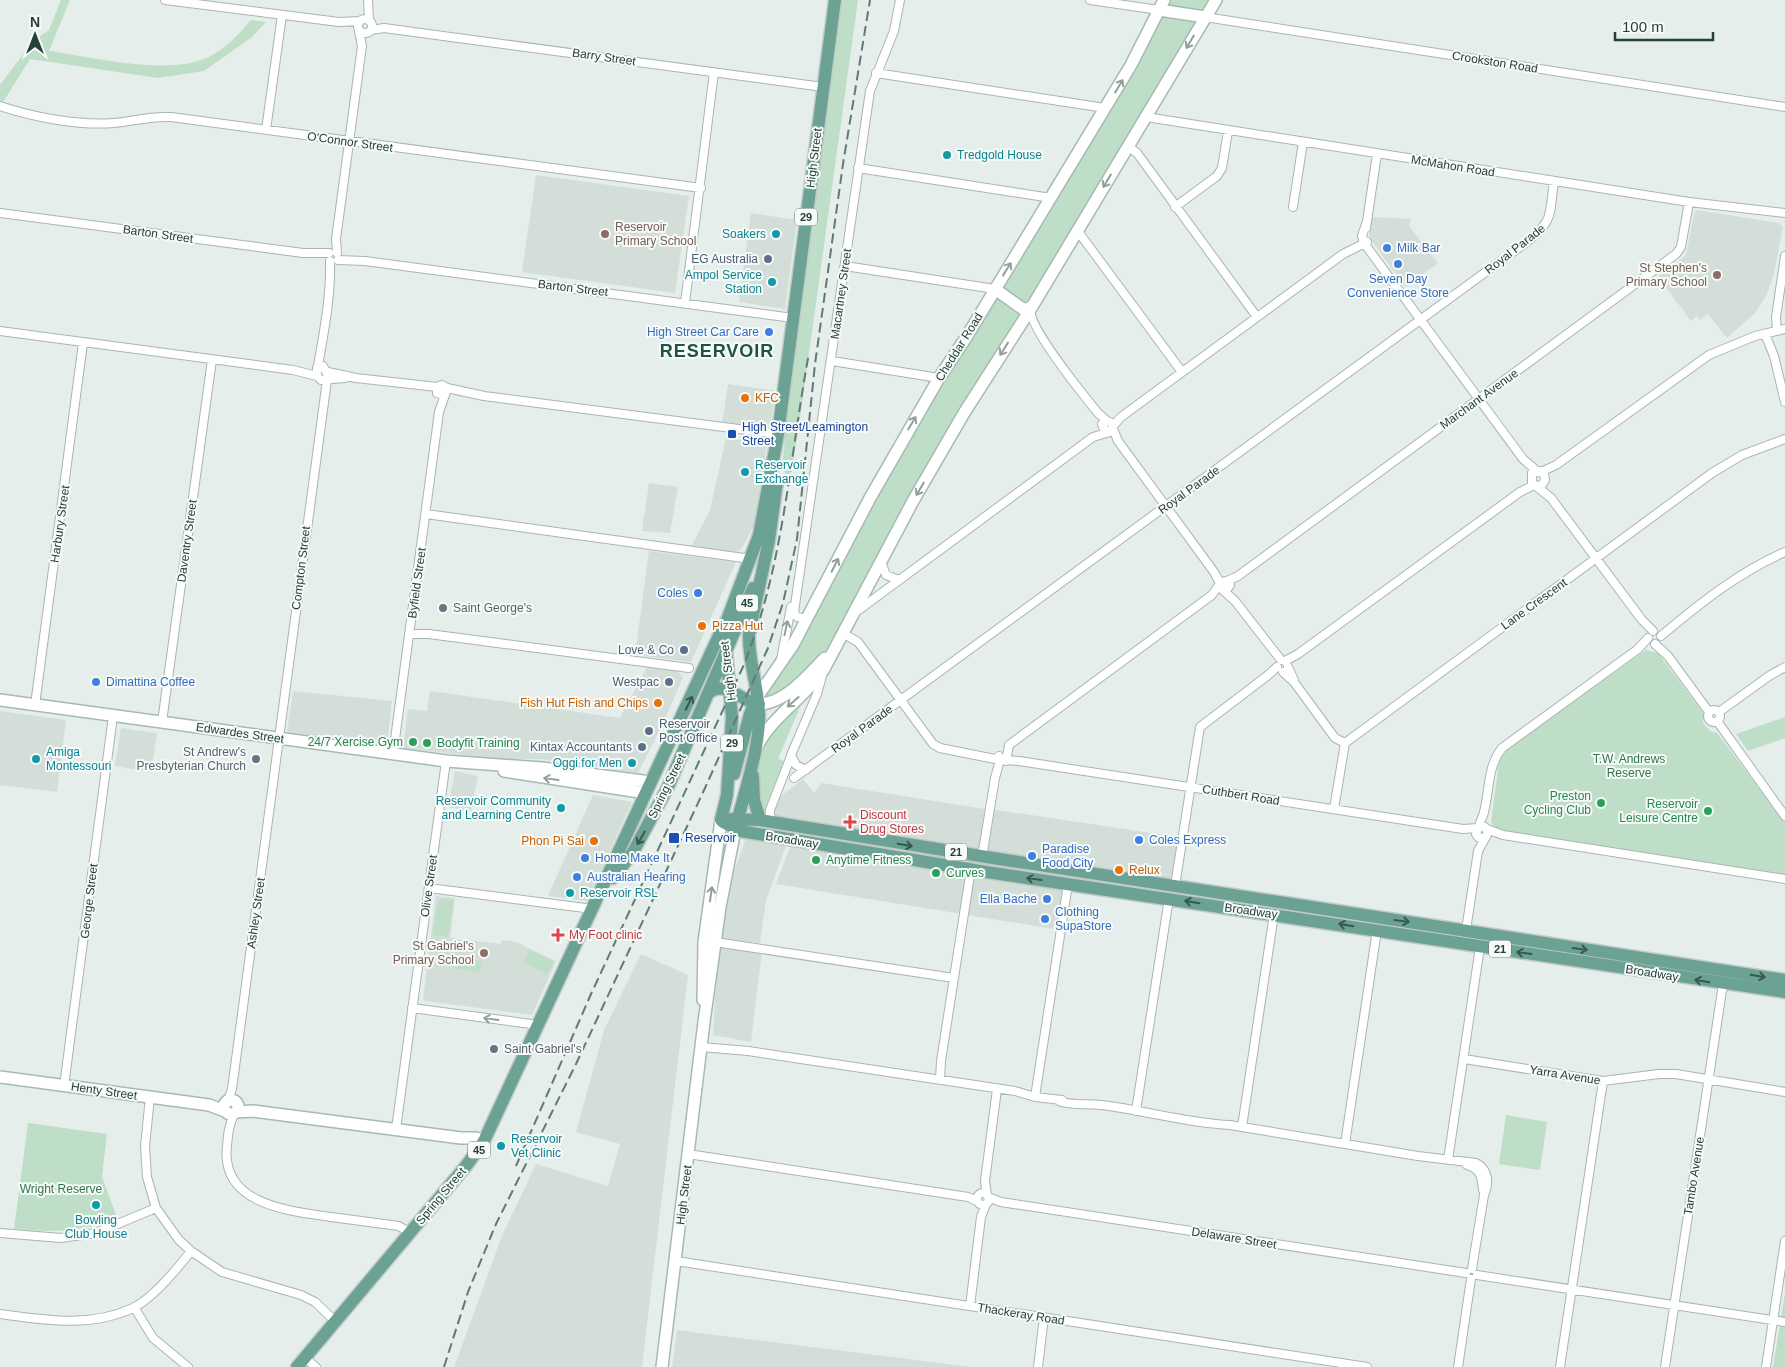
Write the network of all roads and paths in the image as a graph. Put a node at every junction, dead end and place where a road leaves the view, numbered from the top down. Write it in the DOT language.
graph roads {
  1 [pos="165,0"];
  2 [pos="836,0"];
  3 [pos="900,0"];
  4 [pos="1090,0"];
  5 [pos="1216,0"];
  6 [pos="368,4"];
  7 [pos="1161,5"];
  8 [pos="282,15"];
  9 [pos="1205,17"];
  10 [pos="365,26"];
  11 [pos="714,72"];
  12 [pos="876,73"];
  13 [pos="823,86"];
  14 [pos="0,106"];
  15 [pos="1785,107"];
  16 [pos="1105,108"];
  17 [pos="1146,117"];
  18 [pos="266,130"];
  19 [pos="1228,131"];
  20 [pos="349,141"];
  21 [pos="1303,142"];
  22 [pos="1128,146"];
  23 [pos="1377,154"];
  24 [pos="858,168"];
  25 [pos="1554,181"];
  26 [pos="701,188"];
  27 [pos="1051,198"];
  28 [pos="1689,202"];
  29 [pos="1175,207"];
  30 [pos="1293,207"];
  31 [pos="1761,212"];
  32 [pos="0,213"];
  33 [pos="1785,213"];
  34 [pos="1785,218"];
  35 [pos="1078,230"];
  36 [pos="1366,242"];
  37 [pos="1785,256"];
  38 [pos="334,257"];
  39 [pos="845,266"];
  40 [pos="995,290"];
  41 [pos="1779,301"];
  42 [pos="685,303"];
  43 [pos="1032,306"];
  44 [pos="1785,312"];
  45 [pos="1257,317"];
  46 [pos="793,318"];
  47 [pos="1421,319"];
  48 [pos="1018,327"];
  49 [pos="0,331"];
  50 [pos="1776,331"];
  51 [pos="1042,337"];
  52 [pos="83,343"];
  53 [pos="212,360"];
  54 [pos="832,361"];
  55 [pos="1182,372"];
  56 [pos="322,373"];
  57 [pos="939,378"];
  58 [pos="442,392"];
  59 [pos="1480,399"];
  60 [pos="1785,402"];
  61 [pos="1107,427"];
  62 [pos="778,434"];
  63 [pos="1785,439"];
  64 [pos="1538,478"];
  65 [pos="1166,506"];
  66 [pos="426,516"];
  67 [pos="1785,552"];
  68 [pos="765,558"];
  69 [pos="1596,558"];
  70 [pos="751,559"];
  71 [pos="880,562"];
  72 [pos="899,580"];
  73 [pos="1225,586"];
  74 [pos="797,591"];
  75 [pos="855,613"];
  76 [pos="728,616"];
  77 [pos="807,618"];
  78 [pos="410,632"];
  79 [pos="844,634"];
  80 [pos="1655,637"];
  81 [pos="726,650"];
  82 [pos="834,650"];
  83 [pos="708,663"];
  84 [pos="752,665"];
  85 [pos="1283,665"];
  86 [pos="1785,667"];
  87 [pos="689,668"];
  88 [pos="776,669"];
  89 [pos="824,669"];
  90 [pos="710,692"];
  91 [pos="731,692"];
  92 [pos="0,700"];
  93 [pos="901,700"];
  94 [pos="757,701"];
  95 [pos="35,705"];
  96 [pos="704,706"];
  97 [pos="1709,712"];
  98 [pos="1719,712"];
  99 [pos="113,716"];
  100 [pos="1717,721"];
  101 [pos="162,722"];
  102 [pos="279,738"];
  103 [pos="1345,743"];
  104 [pos="393,754"];
  105 [pos="753,755"];
  106 [pos="791,756"];
  107 [pos="1001,758"];
  108 [pos="446,761"];
  109 [pos="660,763"];
  110 [pos="806,770"];
  111 [pos="794,778"];
  112 [pos="1190,787"];
  113 [pos="649,788"];
  114 [pos="666,791"];
  115 [pos="726,795"];
  116 [pos="1334,809"];
  117 [pos="1784,812"];
  118 [pos="721,820"];
  119 [pos="760,820"];
  120 [pos="777,824"];
  121 [pos="737,825"];
  122 [pos="1481,832"];
  123 [pos="820,838"];
  124 [pos="977,856"];
  125 [pos="622,860"];
  126 [pos="975,870"];
  127 [pos="1123,878"];
  128 [pos="1785,879"];
  129 [pos="1068,884"];
  130 [pos="429,888"];
  131 [pos="1121,891"];
  132 [pos="1172,892"];
  133 [pos="593,909"];
  134 [pos="1274,914"];
  135 [pos="1315,914"];
  136 [pos="1377,930"];
  137 [pos="1466,930"];
  138 [pos="716,942"];
  139 [pos="1480,947"];
  140 [pos="1557,952"];
  141 [pos="707,969"];
  142 [pos="954,978"];
  143 [pos="1785,980"];
  144 [pos="1723,984"];
  145 [pos="1785,992"];
  146 [pos="412,1008"];
  147 [pos="539,1025"];
  148 [pos="702,1045"];
  149 [pos="1464,1059"];
  150 [pos="0,1077"];
  151 [pos="938,1080"];
  152 [pos="1709,1080"];
  153 [pos="1603,1081"];
  154 [pos="64,1086"];
  155 [pos="1001,1090"];
  156 [pos="1785,1092"];
  157 [pos="150,1097"];
  158 [pos="1035,1097"];
  159 [pos="231,1107"];
  160 [pos="1136,1111"];
  161 [pos="1242,1127"];
  162 [pos="396,1129"];
  163 [pos="1345,1144"];
  164 [pos="482,1145"];
  165 [pos="688,1154"];
  166 [pos="1448,1160"];
  167 [pos="983,1199"];
  168 [pos="156,1208"];
  169 [pos="0,1233"];
  170 [pos="410,1233"];
  171 [pos="1785,1241"];
  172 [pos="191,1251"];
  173 [pos="676,1261"];
  174 [pos="1783,1272"];
  175 [pos="1471,1274"];
  176 [pos="1572,1289"];
  177 [pos="1674,1305"];
  178 [pos="970,1306"];
  179 [pos="134,1307"];
  180 [pos="0,1314"];
  181 [pos="1044,1317"];
  182 [pos="1773,1320"];
  183 [pos="336,1322"];
  184 [pos="1785,1322"];
  185 [pos="301,1362"];
  186 [pos="186,1366"];
  187 [pos="316,1367"];
  188 [pos="662,1367"];
  189 [pos="1038,1367"];
  190 [pos="1367,1367"];
  191 [pos="1458,1367"];
  192 [pos="1560,1367"];
  193 [pos="1665,1367"];
  194 [pos="1766,1367"];
  1 -- 8 [label="street, Barry Street"];
  2 -- 13 [label="main road, High Street / 29"];
  3 -- 12 [label="street, Macartney Street"];
  4 -- 7 [label="street"];
  5 -- 9 [label="main road"];
  6 -- 10 [label="street"];
  7 -- 9 [label="main road"];
  16 -- 7 [label="main road, Cheddar Road, one-way"];
  8 -- 10 [label="street, Barry Street"];
  8 -- 18 [label="street"];
  9 -- 15 [label="street, Crookston Road"];
  9 -- 17 [label="main road, one-way"];
  10 -- 11 [label="street, Barry Street"];
  10 -- 20 [label="street"];
  11 -- 13 [label="street, Barry Street"];
  11 -- 26 [label="street"];
  12 -- 16 [label="street"];
  12 -- 24 [label="street, Macartney Street"];
  13 -- 46 [label="main road, High Street / 29"];
  14 -- 18 [label="street, O'Connor Street"];
  16 -- 27 [label="main road, Cheddar Road"];
  17 -- 19 [label="street, McMahon Road"];
  17 -- 22 [label="main road"];
  18 -- 20 [label="street, O'Connor Street"];
  19 -- 21 [label="street, McMahon Road"];
  19 -- 29 [label="street"];
  20 -- 26 [label="street, O'Connor Street"];
  20 -- 38 [label="street"];
  21 -- 23 [label="street, McMahon Road"];
  21 -- 30 [label="street"];
  22 -- 29 [label="street"];
  22 -- 35 [label="main road, one-way"];
  23 -- 25 [label="street, McMahon Road"];
  23 -- 36 [label="street"];
  24 -- 27 [label="street"];
  24 -- 39 [label="street, Macartney Street"];
  25 -- 28 [label="street, McMahon Road"];
  25 -- 47 [label="street, Royal Parade"];
  26 -- 42 [label="street"];
  40 -- 27 [label="main road, Cheddar Road, one-way"];
  28 -- 31 [label="street, McMahon Road"];
  28 -- 59 [label="street, Marchant Avenue"];
  29 -- 45 [label="street"];
  31 -- 33 [label="street, McMahon Road"];
  31 -- 34 [label="street, McMahon Road"];
  32 -- 38 [label="street, Barton Street"];
  35 -- 43 [label="main road"];
  35 -- 55 [label="street"];
  36 -- 45 [label="street"];
  36 -- 47 [label="street"];
  37 -- 41 [label="street"];
  38 -- 42 [label="street, Barton Street"];
  38 -- 56 [label="street, Compton Street"];
  39 -- 40 [label="street"];
  39 -- 54 [label="street, Macartney Street"];
  40 -- 43 [label="main road"];
  40 -- 57 [label="main road, Cheddar Road"];
  41 -- 44 [label="street"];
  41 -- 50 [label="street"];
  42 -- 46 [label="street, Barton Street"];
  43 -- 48 [label="main road"];
  43 -- 51 [label="street"];
  45 -- 55 [label="street"];
  46 -- 62 [label="main road, High Street / 29"];
  47 -- 59 [label="street"];
  47 -- 65 [label="street, Royal Parade"];
  48 -- 51 [label="street"];
  48 -- 71 [label="main road, one-way"];
  49 -- 52 [label="street"];
  50 -- 60 [label="street"];
  50 -- 64 [label="street"];
  51 -- 61 [label="street"];
  52 -- 53 [label="street"];
  52 -- 95 [label="street, Harbury Street"];
  53 -- 56 [label="street"];
  53 -- 101 [label="street, Daventry Street"];
  54 -- 57 [label="street"];
  54 -- 74 [label="street, Macartney Street"];
  55 -- 61 [label="street"];
  56 -- 58 [label="street"];
  56 -- 102 [label="street, Compton Street"];
  77 -- 57 [label="main road, Cheddar Road, one-way"];
  58 -- 62 [label="street"];
  58 -- 66 [label="street, Byfield Street"];
  59 -- 64 [label="street"];
  59 -- 73 [label="street, Marchant Avenue"];
  61 -- 65 [label="street"];
  61 -- 72 [label="street"];
  62 -- 68 [label="main road, High Street / 29"];
  62 -- 70 [label="main road, High Street / 29"];
  63 -- 69 [label="street, Lane Crescent"];
  64 -- 69 [label="street"];
  64 -- 85 [label="street"];
  65 -- 73 [label="street"];
  65 -- 93 [label="street, Royal Parade"];
  66 -- 70 [label="street"];
  66 -- 78 [label="street, Byfield Street"];
  67 -- 80 [label="street"];
  68 -- 81 [label="main road, Spring Street / 45"];
  68 -- 84 [label="main road, High Street / 29"];
  69 -- 80 [label="street"];
  69 -- 103 [label="street, Lane Crescent"];
  70 -- 76 [label="main road, High Street / 29"];
  71 -- 72 [label="street"];
  71 -- 75 [label="main road"];
  72 -- 75 [label="street"];
  73 -- 85 [label="street"];
  73 -- 107 [label="street, Marchant Avenue"];
  74 -- 77 [label="street, Macartney Street"];
  88 -- 74 [label="street, Macartney Street, one-way"];
  75 -- 79 [label="main road"];
  76 -- 81 [label="main road, High Street / 29"];
  76 -- 83 [label="main road, Spring Street / 45"];
  77 -- 88 [label="main road, Cheddar Road"];
  78 -- 87 [label="street"];
  78 -- 104 [label="street, Byfield Street"];
  79 -- 82 [label="main road"];
  79 -- 93 [label="street, Cuthbert Road"];
  80 -- 97 [label="street"];
  80 -- 122 [label="street"];
  81 -- 83 [label="main road"];
  81 -- 84 [label="main road"];
  81 -- 90 [label="main road, Spring Street / 45"];
  81 -- 91 [label="main road, High Street / 29"];
  82 -- 89 [label="main road"];
  82 -- 94 [label="main road"];
  109 -- 83 [label="main road, Spring Street / 45, one-way"];
  84 -- 88 [label="main road"];
  84 -- 94 [label="main road, High Street / 29"];
  85 -- 103 [label="street"];
  85 -- 112 [label="street"];
  86 -- 98 [label="street"];
  88 -- 94 [label="main road, Cheddar Road"];
  89 -- 105 [label="main road, one-way"];
  89 -- 106 [label="street"];
  90 -- 91 [label="main road"];
  90 -- 96 [label="main road, Spring Street / 45"];
  91 -- 94 [label="main road"];
  91 -- 115 [label="main road, High Street / 29"];
  92 -- 95 [label="main road, Edwardes Street"];
  93 -- 107 [label="street, Cuthbert Road"];
  93 -- 110 [label="street, Royal Parade"];
  94 -- 105 [label="main road, High Street / 29"];
  94 -- 115 [label="main road, High Street"];
  95 -- 99 [label="main road, Edwardes Street"];
  96 -- 109 [label="main road"];
  96 -- 114 [label="main road, Spring Street / 45"];
  97 -- 98 [label="street"];
  97 -- 100 [label="street"];
  98 -- 100 [label="street"];
  99 -- 101 [label="main road, Edwardes Street"];
  99 -- 154 [label="street, George Street"];
  100 -- 117 [label="street"];
  101 -- 102 [label="main road, Edwardes Street"];
  102 -- 104 [label="main road, Edwardes Street"];
  102 -- 159 [label="street, Ashley Street"];
  103 -- 116 [label="street"];
  104 -- 108 [label="main road, Edwardes Street"];
  105 -- 119 [label="main road"];
  105 -- 121 [label="main road, High Street / 29"];
  106 -- 110 [label="street"];
  106 -- 120 [label="street"];
  107 -- 112 [label="street, Cuthbert Road"];
  107 -- 124 [label="street"];
  108 -- 113 [label="main road, Edwardes Street"];
  108 -- 130 [label="street, Olive Street"];
  109 -- 113 [label="main road, Spring Street / 45"];
  110 -- 111 [label="street, Royal Parade"];
  112 -- 116 [label="street, Cuthbert Road"];
  112 -- 132 [label="street"];
  113 -- 114 [label="main road"];
  113 -- 125 [label="main road, Spring Street / 45"];
  114 -- 125 [label="main road, Spring Street / 45, one-way"];
  115 -- 118 [label="main road, High Street / 29"];
  116 -- 122 [label="street, Cuthbert Road"];
  118 -- 121 [label="main road, Broadway / 21"];
  141 -- 118 [label="main road, High Street / 29, one-way"];
  119 -- 120 [label="main road, Broadway / 21"];
  119 -- 121 [label="main road, Broadway / 21"];
  120 -- 123 [label="main road, Broadway / 21"];
  121 -- 123 [label="main road, Broadway / 21"];
  121 -- 138 [label="main road, High Street / 29"];
  122 -- 128 [label="street, Cuthbert Road"];
  122 -- 137 [label="street"];
  123 -- 124 [label="main road, Broadway / 21, one-way"];
  123 -- 126 [label="main road, Broadway / 21"];
  124 -- 126 [label="main road"];
  124 -- 127 [label="main road, Broadway / 21"];
  125 -- 133 [label="main road, Spring Street / 45"];
  129 -- 126 [label="main road, Broadway / 21, one-way"];
  126 -- 142 [label="street"];
  127 -- 131 [label="main road"];
  127 -- 132 [label="main road, Broadway / 21"];
  129 -- 131 [label="main road, Broadway / 21"];
  129 -- 158 [label="street"];
  130 -- 133 [label="street"];
  130 -- 146 [label="street, Olive Street"];
  131 -- 132 [label="main road, Broadway / 21"];
  134 -- 132 [label="main road, Broadway / 21, one-way"];
  132 -- 135 [label="main road, Broadway / 21"];
  132 -- 160 [label="street"];
  133 -- 147 [label="main road, Spring Street / 45"];
  134 -- 135 [label="main road, Broadway / 21"];
  134 -- 161 [label="street"];
  136 -- 135 [label="main road, Broadway / 21, one-way"];
  135 -- 137 [label="main road, Broadway / 21, one-way"];
  136 -- 139 [label="main road, Broadway / 21"];
  136 -- 163 [label="street"];
  137 -- 140 [label="main road, Broadway / 21"];
  138 -- 141 [label="main road, High Street / 29"];
  138 -- 142 [label="street"];
  140 -- 139 [label="main road, Broadway / 21, one-way"];
  139 -- 149 [label="street"];
  140 -- 143 [label="main road, Broadway / 21, one-way"];
  144 -- 140 [label="main road, Broadway / 21, one-way"];
  141 -- 148 [label="main road, High Street / 29"];
  142 -- 151 [label="street"];
  144 -- 145 [label="main road, Broadway / 21"];
  144 -- 152 [label="street, Tambo Avenue"];
  147 -- 146 [label="street, one-way"];
  146 -- 162 [label="street, Olive Street"];
  147 -- 164 [label="main road, Spring Street / 45"];
  148 -- 151 [label="street"];
  148 -- 165 [label="main road, High Street / 29"];
  149 -- 153 [label="street, Yarra Avenue"];
  149 -- 166 [label="street"];
  150 -- 154 [label="main road, Henty Street"];
  151 -- 155 [label="street"];
  152 -- 153 [label="street, Yarra Avenue"];
  152 -- 156 [label="street, Yarra Avenue"];
  152 -- 177 [label="street, Tambo Avenue"];
  153 -- 176 [label="street"];
  154 -- 157 [label="main road, Henty Street"];
  155 -- 158 [label="street"];
  155 -- 167 [label="street"];
  157 -- 159 [label="main road, Henty Street"];
  157 -- 168 [label="street"];
  158 -- 160 [label="street"];
  159 -- 162 [label="main road"];
  159 -- 170 [label="street, Ashley Street"];
  160 -- 161 [label="street"];
  161 -- 163 [label="street"];
  162 -- 164 [label="main road"];
  163 -- 166 [label="street"];
  164 -- 170 [label="main road, Spring Street / 45"];
  165 -- 167 [label="street, Delaware Street"];
  165 -- 173 [label="main road, High Street / 29"];
  166 -- 175 [label="street"];
  167 -- 175 [label="street, Delaware Street"];
  167 -- 178 [label="street"];
  168 -- 169 [label="street"];
  168 -- 172 [label="street"];
  170 -- 183 [label="main road, Spring Street / 45"];
  171 -- 174 [label="street"];
  172 -- 179 [label="street"];
  172 -- 183 [label="street"];
  173 -- 178 [label="street, Thackeray Road"];
  173 -- 188 [label="main road, High Street / 29"];
  174 -- 182 [label="street"];
  175 -- 176 [label="street, Delaware Street"];
  175 -- 191 [label="street"];
  176 -- 177 [label="street, Delaware Street"];
  176 -- 192 [label="street"];
  177 -- 182 [label="street, Delaware Street"];
  177 -- 193 [label="street, Tambo Avenue"];
  178 -- 181 [label="street, Thackeray Road"];
  179 -- 180 [label="street"];
  179 -- 186 [label="street"];
  181 -- 189 [label="street"];
  181 -- 190 [label="street, Thackeray Road"];
  182 -- 184 [label="street, Delaware Street"];
  182 -- 194 [label="street"];
  183 -- 185 [label="main road, Spring Street / 45"];
  185 -- 187 [label="street"];
}
